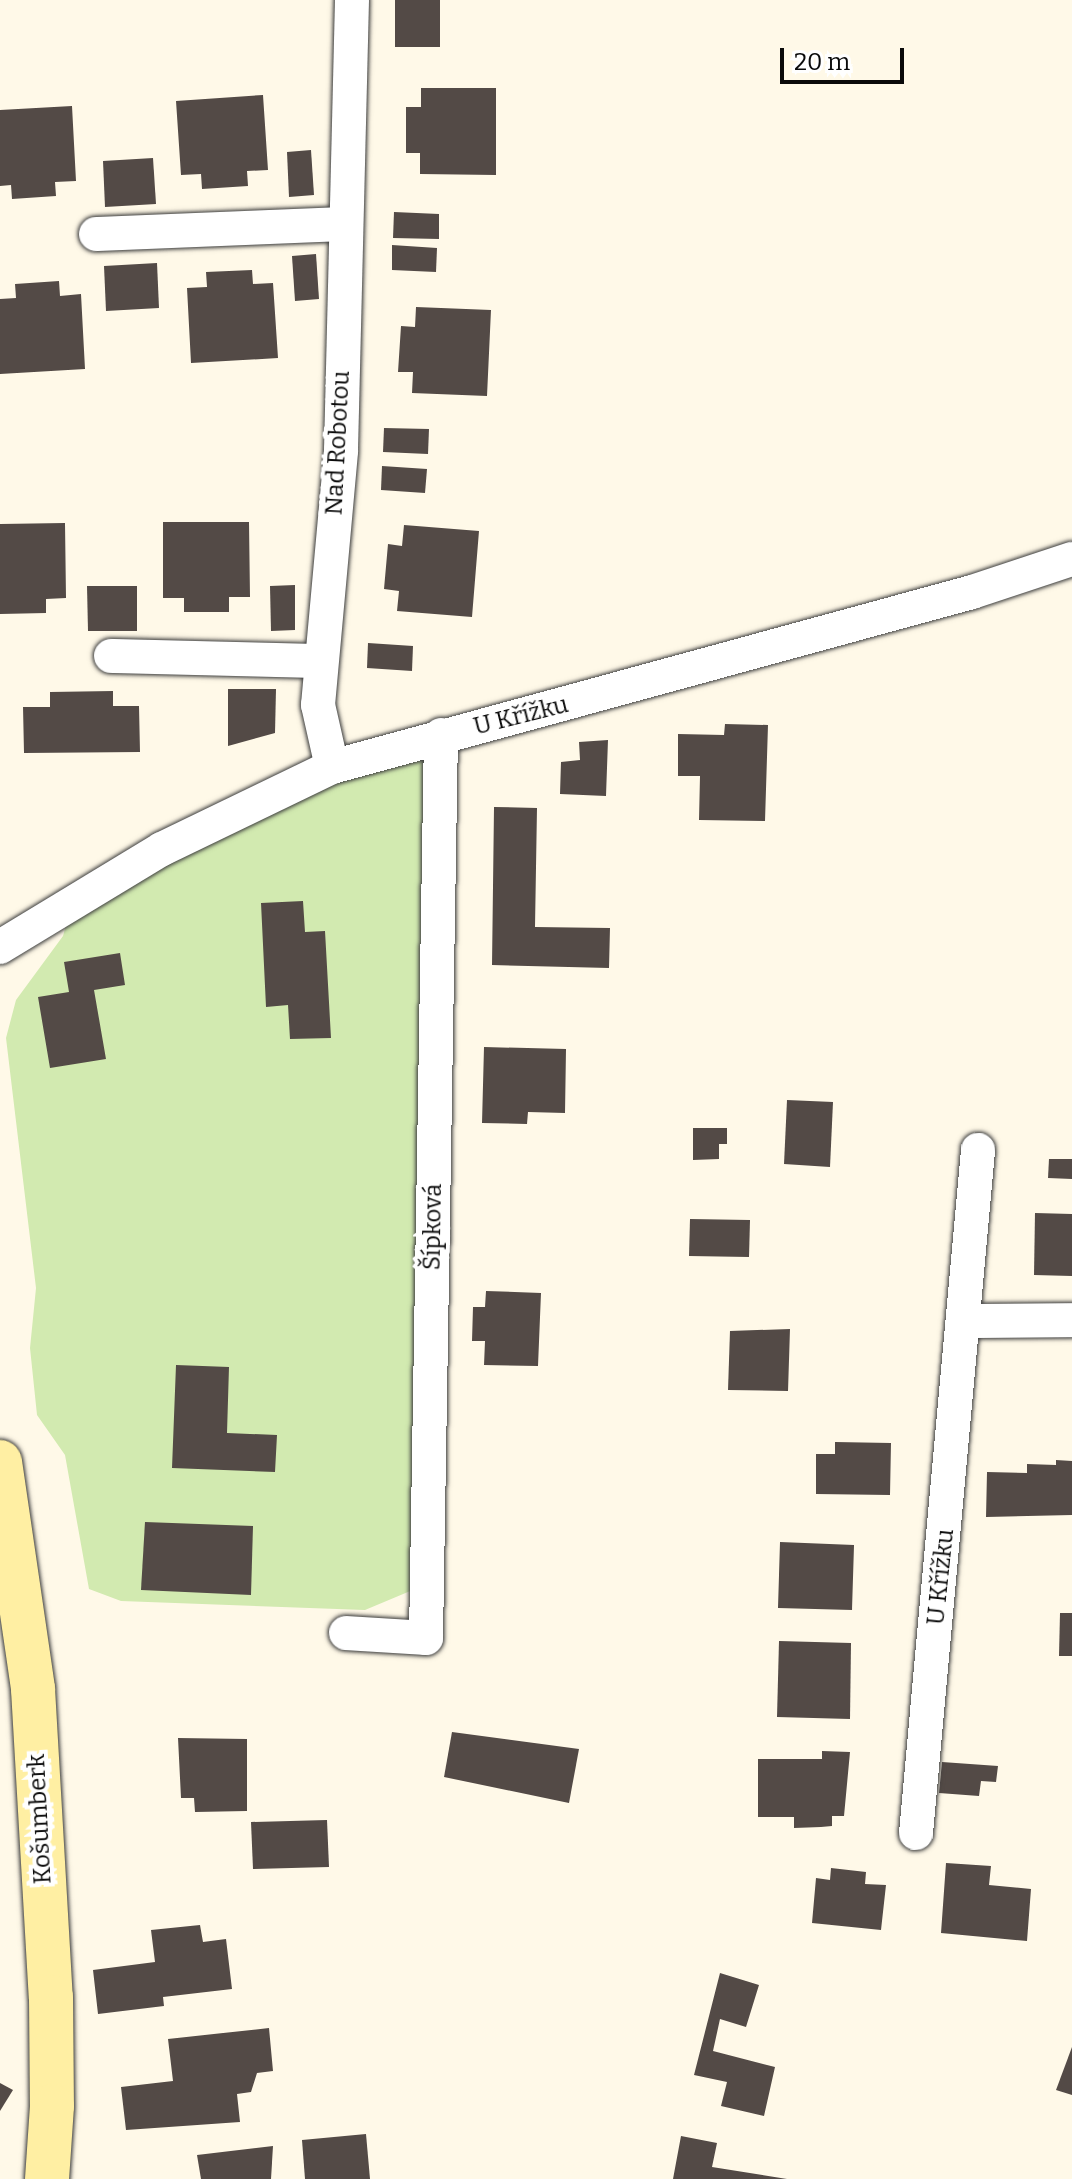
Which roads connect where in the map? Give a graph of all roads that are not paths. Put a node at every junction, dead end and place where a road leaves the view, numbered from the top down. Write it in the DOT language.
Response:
graph roads {
  1 [pos="352,0"];
  2 [pos="345,224"];
  3 [pos="96,234"];
  4 [pos="1072,559"];
  5 [pos="111,656"];
  6 [pos="320,661"];
  7 [pos="441,735"];
  8 [pos="332,767"];
  9 [pos="0,947"];
  10 [pos="978,1150"];
  11 [pos="1072,1320"];
  12 [pos="966,1321"];
  13 [pos="0,1462"];
  14 [pos="346,1633"];
  15 [pos="916,1833"];
  16 [pos="47,2179"];
  1 -- 2 [label="street, Nad Robotou"];
  2 -- 3 [label="street"];
  2 -- 6 [label="street, Nad Robotou"];
  4 -- 7 [label="street, U Křížku"];
  5 -- 6 [label="street"];
  6 -- 8 [label="street, Nad Robotou"];
  7 -- 8 [label="street, U Křížku"];
  7 -- 14 [label="street, Šípková"];
  8 -- 9 [label="street, U Křížku"];
  10 -- 12 [label="street, U Křížku"];
  11 -- 12 [label="street"];
  12 -- 15 [label="street, U Křížku"];
  13 -- 16 [label="street, Košumberk"];
}
